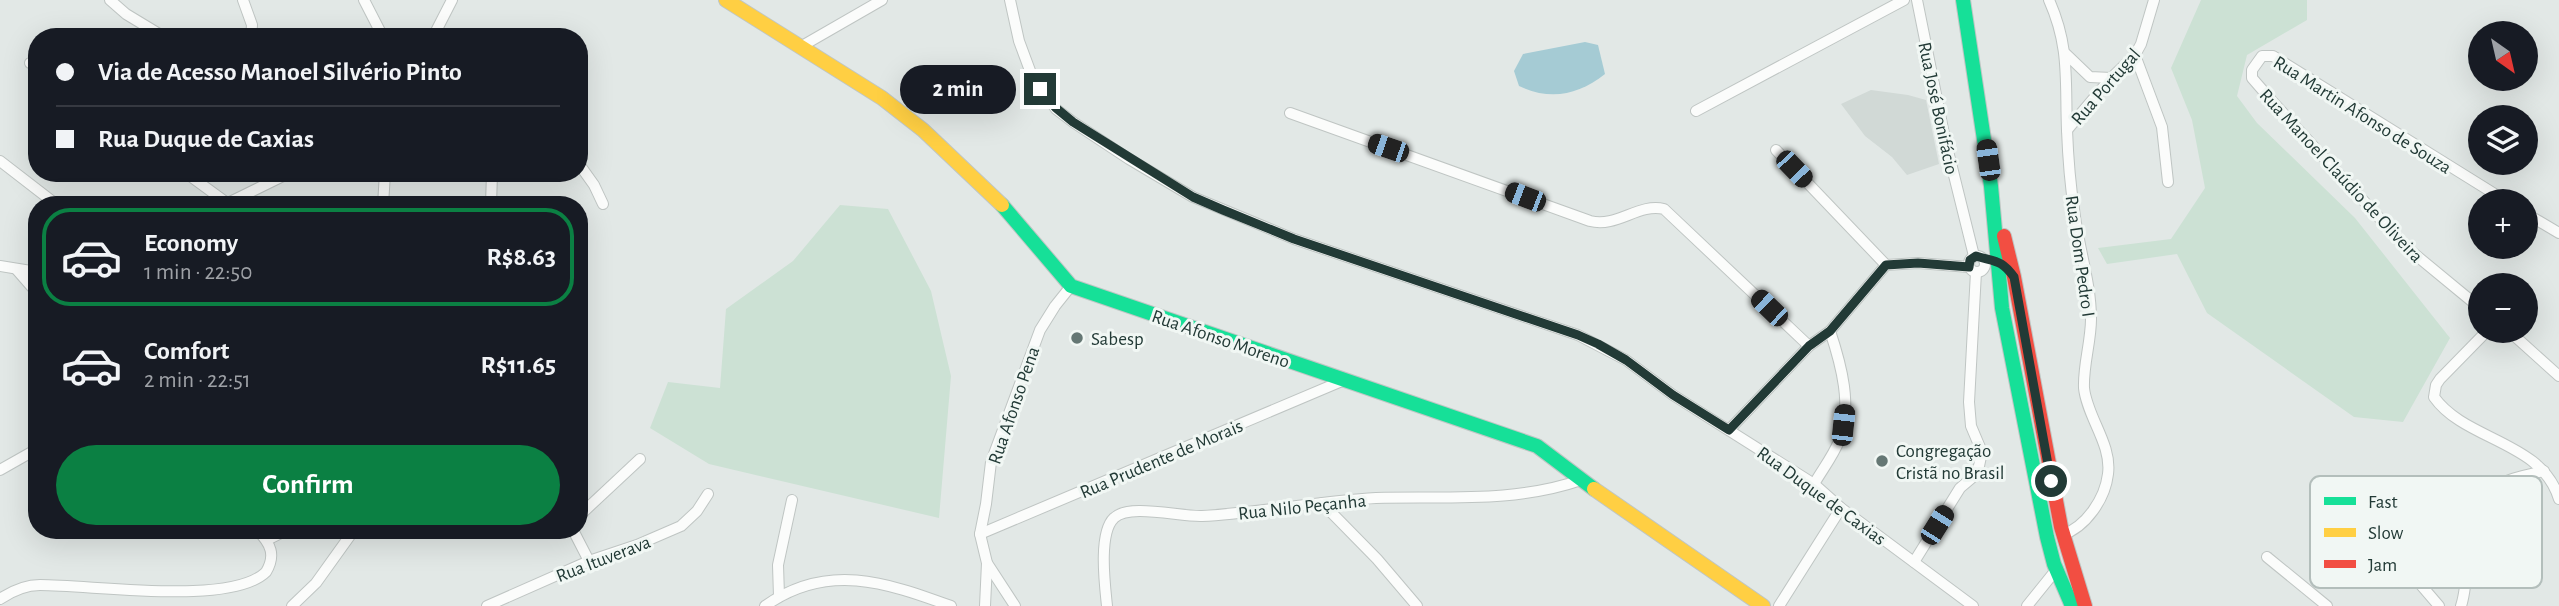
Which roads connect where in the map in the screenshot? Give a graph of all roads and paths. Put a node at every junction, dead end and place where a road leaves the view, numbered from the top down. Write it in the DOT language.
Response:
graph roads {
  1 [pos="110,0"];
  2 [pos="243,0"];
  3 [pos="364,0"];
  4 [pos="452,0"];
  5 [pos="726,0"];
  6 [pos="882,0"];
  7 [pos="1010,0"];
  8 [pos="1904,0"];
  9 [pos="1917,0"];
  10 [pos="1963,0"];
  11 [pos="2049,0"];
  12 [pos="2154,0"];
  13 [pos="150,28"];
  14 [pos="252,28"];
  15 [pos="378,28"];
  16 [pos="438,28"];
  17 [pos="802,46"];
  18 [pos="2066,54"];
  19 [pos="2136,55"];
  20 [pos="2257,61"];
  21 [pos="2111,78"];
  22 [pos="1696,111"];
  23 [pos="1290,113"];
  24 [pos="2067,130"];
  25 [pos="1776,150"];
  26 [pos="0,161"];
  27 [pos="588,177"];
  28 [pos="198,182"];
  29 [pos="271,182"];
  30 [pos="2168,182"];
  31 [pos="1992,186"];
  32 [pos="2486,189"];
  33 [pos="45,196"];
  34 [pos="216,196"];
  35 [pos="242,196"];
  36 [pos="603,204"];
  37 [pos="2538,221"];
  38 [pos="2559,233"];
  39 [pos="1980,264"];
  40 [pos="1886,265"];
  41 [pos="17,270"];
  42 [pos="1,271"];
  43 [pos="28,271"];
  44 [pos="2006,277"];
  45 [pos="28,283"];
  46 [pos="1071,286"];
  47 [pos="2468,298"];
  48 [pos="1830,331"];
  49 [pos="2475,343"];
  50 [pos="2522,343"];
  51 [pos="1809,346"];
  52 [pos="2559,376"];
  53 [pos="1342,381"];
  54 [pos="1729,430"];
  55 [pos="28,454"];
  56 [pos="640,458"];
  57 [pos="0,470"];
  58 [pos="2544,471"];
  59 [pos="2524,476"];
  60 [pos="1581,480"];
  61 [pos="2036,483"];
  62 [pos="1814,484"];
  63 [pos="708,494"];
  64 [pos="2559,499"];
  65 [pos="792,500"];
  66 [pos="1322,503"];
  67 [pos="588,507"];
  68 [pos="1841,508"];
  69 [pos="980,534"];
  70 [pos="2062,535"];
  71 [pos="348,539"];
  72 [pos="578,539"];
  73 [pos="267,540"];
  74 [pos="2267,557"];
  75 [pos="589,561"];
  76 [pos="1914,562"];
  77 [pos="987,563"];
  78 [pos="2056,570"];
  79 [pos="2422,588"];
  80 [pos="2466,588"];
  81 [pos="779,596"];
  82 [pos="0,599"];
  83 [pos="2436,605"];
  84 [pos="292,606"];
  85 [pos="487,606"];
  86 [pos="765,606"];
  87 [pos="951,606"];
  88 [pos="985,606"];
  89 [pos="1015,606"];
  90 [pos="1107,606"];
  91 [pos="1417,606"];
  92 [pos="1763,606"];
  93 [pos="1779,606"];
  94 [pos="1973,606"];
  95 [pos="2027,606"];
  96 [pos="2072,606"];
  97 [pos="2085,606"];
  98 [pos="2327,606"];
  99 [pos="2461,606"];
  1 -- 13 [label="street"];
  2 -- 14 [label="street"];
  3 -- 15 [label="street"];
  4 -- 16 [label="street"];
  5 -- 17 [label="main road"];
  6 -- 17 [label="street"];
  7 -- 54 [label="street, Rua Duque de Caxias"];
  8 -- 22 [label="street"];
  9 -- 39 [label="street, Rua José Bonifácio"];
  10 -- 31 [label="main road"];
  11 -- 18 [label="street, Rua Dom Pedro I"];
  12 -- 19 [label="street, Rua Portugal"];
  17 -- 46 [label="main road"];
  18 -- 21 [label="street"];
  18 -- 24 [label="street, Rua Dom Pedro I"];
  19 -- 21 [label="street, Rua Portugal"];
  19 -- 30 [label="street"];
  20 -- 32 [label="street, Rua Martin Afonso de Souza"];
  20 -- 47 [label="street, Rua Manoel Claúdio de Oliveira"];
  21 -- 24 [label="street, Rua Portugal"];
  23 -- 51 [label="street"];
  24 -- 70 [label="street, Rua Dom Pedro I"];
  25 -- 40 [label="street"];
  26 -- 33 [label="street"];
  27 -- 36 [label="street"];
  28 -- 34 [label="street"];
  29 -- 35 [label="street"];
  31 -- 39 [label="main road"];
  31 -- 44 [label="main road"];
  37 -- 38 [label="street"];
  39 -- 40 [label="street"];
  39 -- 44 [label="main road"];
  39 -- 76 [label="street, Rua José Bonifácio"];
  40 -- 48 [label="street"];
  41 -- 42 [label="street"];
  41 -- 43 [label="street"];
  41 -- 45 [label="street"];
  44 -- 61 [label="main road"];
  44 -- 70 [label="main road"];
  46 -- 53 [label="main road, Rua Afonso Moreno"];
  46 -- 69 [label="street, Rua Afonso Pena"];
  48 -- 51 [label="street"];
  48 -- 62 [label="street"];
  49 -- 58 [label="street"];
  50 -- 52 [label="street"];
  51 -- 54 [label="street"];
  53 -- 60 [label="main road, Rua Afonso Moreno"];
  53 -- 69 [label="street, Rua Prudente de Morais"];
  54 -- 62 [label="street, Rua Duque de Caxias"];
  55 -- 57 [label="street"];
  56 -- 67 [label="street"];
  58 -- 59 [label="street"];
  58 -- 64 [label="street"];
  60 -- 66 [label="street, Rua Nilo Peçanha"];
  60 -- 92 [label="main road, Rua Afonso Moreno"];
  61 -- 70 [label="main road"];
  61 -- 78 [label="main road"];
  62 -- 68 [label="street, Rua Duque de Caxias"];
  63 -- 75 [label="street, Rua Ituverava"];
  65 -- 81 [label="street"];
  66 -- 90 [label="street, Rua Nilo Peçanha"];
  66 -- 91 [label="street"];
  68 -- 76 [label="street, Rua Duque de Caxias"];
  68 -- 93 [label="street"];
  69 -- 77 [label="street"];
  70 -- 97 [label="main road"];
  71 -- 84 [label="street"];
  72 -- 75 [label="street"];
  73 -- 82 [label="street"];
  74 -- 98 [label="street"];
  75 -- 85 [label="street, Rua Ituverava"];
  76 -- 94 [label="street, Rua Duque de Caxias"];
  77 -- 88 [label="street"];
  77 -- 89 [label="street"];
  78 -- 95 [label="street"];
  78 -- 96 [label="main road"];
  79 -- 83 [label="street"];
  80 -- 99 [label="street"];
  81 -- 86 [label="street"];
  81 -- 87 [label="street"];
}
